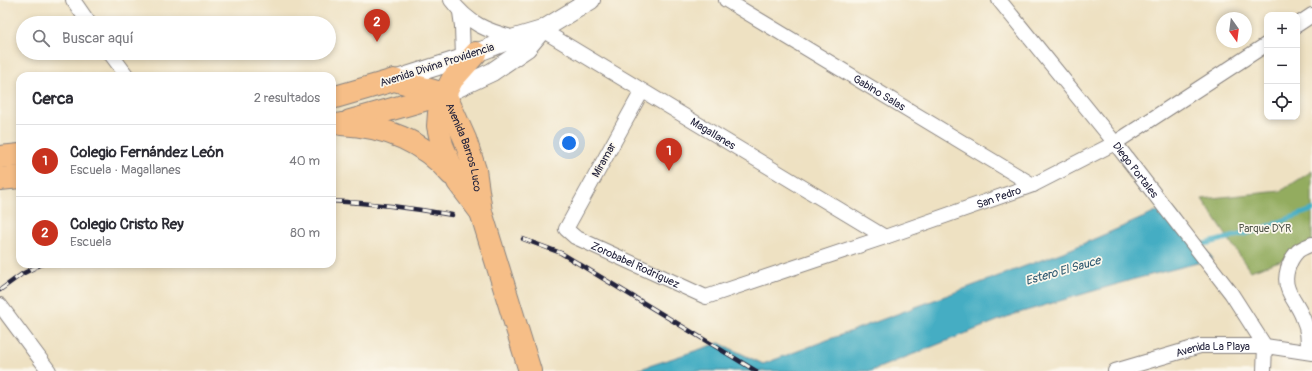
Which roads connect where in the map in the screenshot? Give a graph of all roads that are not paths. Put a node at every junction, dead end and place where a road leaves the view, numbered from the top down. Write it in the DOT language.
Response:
graph roads {
  1 [pos="72,0"];
  2 [pos="451,0"];
  3 [pos="591,0"];
  4 [pos="726,0"];
  5 [pos="999,0"];
  6 [pos="460,12"];
  7 [pos="1312,15"];
  8 [pos="84,16"];
  9 [pos="1300,23"];
  10 [pos="542,30"];
  11 [pos="514,38"];
  12 [pos="1264,46"];
  13 [pos="469,56"];
  14 [pos="115,60"];
  15 [pos="124,72"];
  16 [pos="394,80"];
  17 [pos="642,91"];
  18 [pos="445,94"];
  19 [pos="336,97"];
  20 [pos="337,125"];
  21 [pos="1115,143"];
  22 [pos="16,155"];
  23 [pos="0,157"];
  24 [pos="16,177"];
  25 [pos="0,179"];
  26 [pos="458,182"];
  27 [pos="1033,185"];
  28 [pos="481,212"];
  29 [pos="566,229"];
  30 [pos="885,238"];
  31 [pos="1312,244"];
  32 [pos="706,297"];
  33 [pos="0,305"];
  34 [pos="1264,346"];
  35 [pos="1310,353"];
  36 [pos="528,363"];
  37 [pos="49,371"];
  38 [pos="1115,371"];
  39 [pos="1264,371"];
  1 -- 8 [label="street"];
  2 -- 6 [label="street"];
  3 -- 10 [label="street, Avenida Divina Providencia"];
  4 -- 27 [label="street, Gabino Salas"];
  5 -- 21 [label="street, Diego Portales"];
  6 -- 11 [label="street"];
  6 -- 13 [label="street"];
  7 -- 9 [label="street"];
  10 -- 11 [label="street, Avenida Divina Providencia"];
  10 -- 17 [label="street, Magallanes"];
  10 -- 18 [label="street, Avenida Divina Providencia"];
  11 -- 13 [label="street, Avenida Divina Providencia"];
  12 -- 21 [label="street, San Pedro"];
  13 -- 16 [label="street, Avenida Divina Providencia"];
  13 -- 18 [label="main road"];
  14 -- 15 [label="street"];
  16 -- 18 [label="main road"];
  16 -- 19 [label="main road, Avenida Divina Providencia"];
  17 -- 29 [label="street, Miramar"];
  17 -- 30 [label="street, Magallanes"];
  18 -- 20 [label="main road, Avenida Divina Providencia"];
  18 -- 26 [label="main road, Avenida Barros Luco"];
  18 -- 28 [label="main road, Avenida Barros Luco"];
  20 -- 26 [label="main road"];
  21 -- 27 [label="street, San Pedro"];
  21 -- 34 [label="street, Diego Portales"];
  22 -- 23 [label="main road"];
  24 -- 25 [label="main road"];
  26 -- 28 [label="main road, Avenida Barros Luco"];
  27 -- 30 [label="street, San Pedro"];
  28 -- 36 [label="main road, Avenida Barros Luco"];
  29 -- 32 [label="street, Zorobabel Rodríguez"];
  30 -- 32 [label="street, San Pedro"];
  31 -- 35 [label="street"];
  33 -- 37 [label="street"];
  34 -- 35 [label="street, Avenida La Playa"];
  34 -- 38 [label="street, Avenida La Playa"];
  34 -- 39 [label="street"];
}
